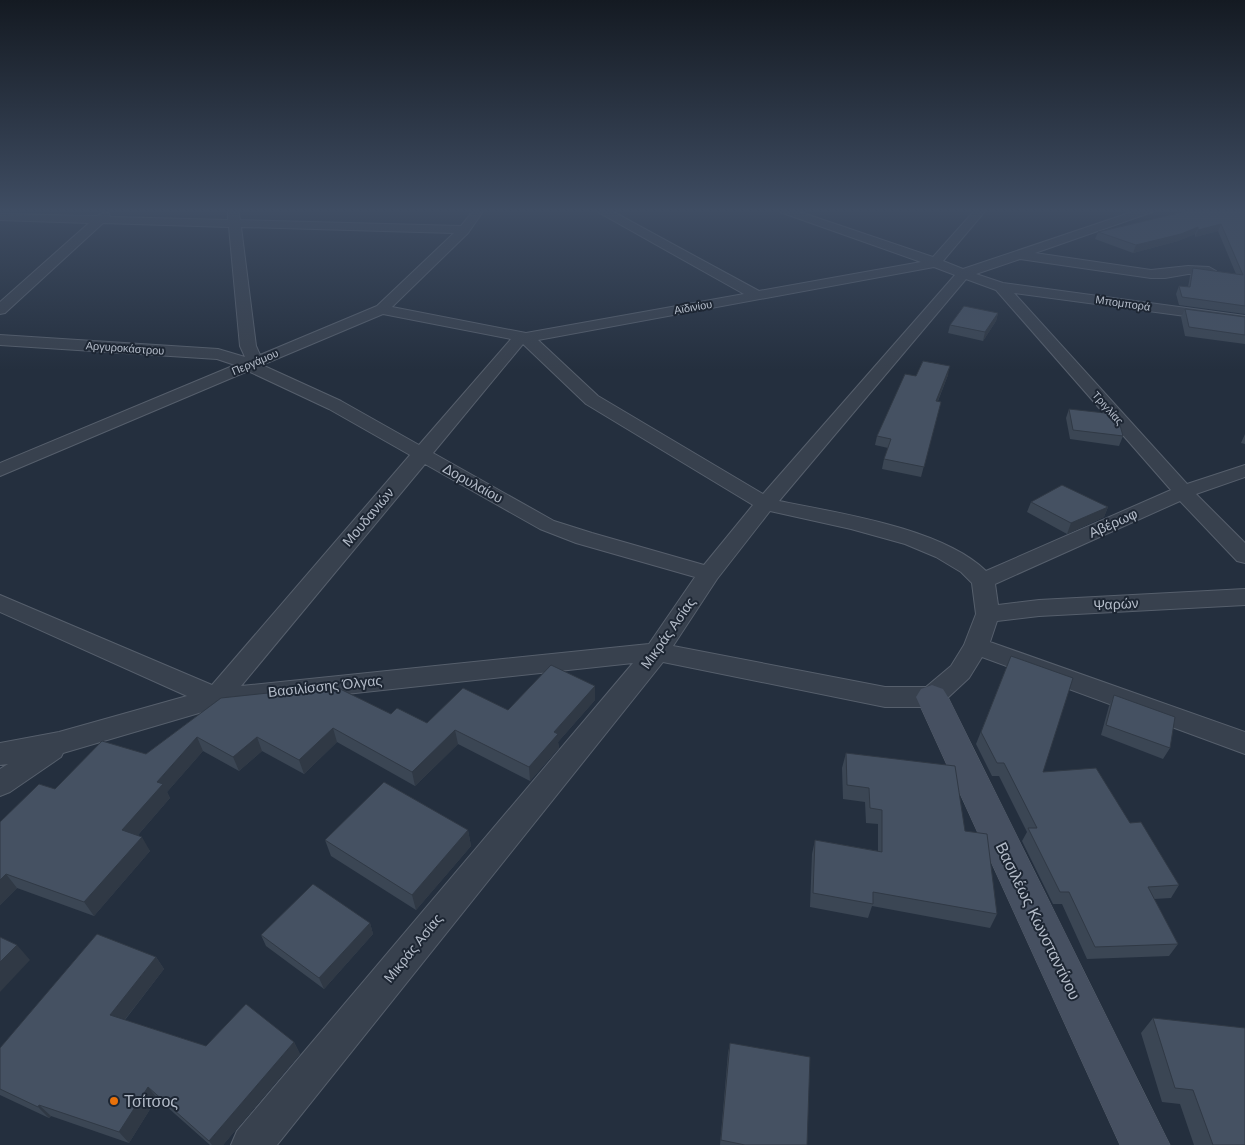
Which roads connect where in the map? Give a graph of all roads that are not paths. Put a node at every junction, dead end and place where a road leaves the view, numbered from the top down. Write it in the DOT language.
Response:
graph roads {
  1 [pos="51,263"];
  2 [pos="239,263"];
  3 [pos="430,263"];
  4 [pos="699,263"];
  5 [pos="934,263"];
  6 [pos="937,263"];
  7 [pos="993,263"];
  8 [pos="1076,263"];
  9 [pos="1209,272"];
  10 [pos="963,274"];
  11 [pos="1001,287"];
  12 [pos="756,295"];
  13 [pos="0,310"];
  14 [pos="382,310"];
  15 [pos="1245,320"];
  16 [pos="524,337"];
  17 [pos="0,340"];
  18 [pos="251,364"];
  19 [pos="421,454"];
  20 [pos="0,470"];
  21 [pos="1245,471"];
  22 [pos="1183,492"];
  23 [pos="765,504"];
  24 [pos="1245,556"];
  25 [pos="709,574"];
  26 [pos="983,581"];
  27 [pos="1245,597"];
  28 [pos="0,603"];
  29 [pos="988,614"];
  30 [pos="976,646"];
  31 [pos="656,652"];
  32 [pos="932,697"];
  33 [pos="216,698"];
  34 [pos="59,743"];
  35 [pos="1245,743"];
  36 [pos="0,754"];
  37 [pos="0,784"];
  38 [pos="251,1145"];
  39 [pos="1145,1145"];
  1 -- 13 [label="street"];
  2 -- 18 [label="street"];
  3 -- 14 [label="street, Περγάμου"];
  4 -- 12 [label="street"];
  5 -- 12 [label="street, Αϊδινίου"];
  6 -- 10 [label="street, Τριγλίας"];
  7 -- 10 [label="street, Μικράς Ασίας"];
  8 -- 9 [label="street"];
  10 -- 11 [label="street, Τριγλίας"];
  10 -- 23 [label="street, Μικράς Ασίας"];
  11 -- 15 [label="street, Μπομπορά"];
  11 -- 22 [label="street, Τριγλίας"];
  12 -- 16 [label="street, Αϊδινίου"];
  14 -- 16 [label="street, Αϊδινίου"];
  14 -- 18 [label="street, Περγάμου"];
  16 -- 19 [label="street, Μουδανιών"];
  16 -- 23 [label="street"];
  17 -- 18 [label="street, Αργυροκάστρου"];
  18 -- 19 [label="street, Δορυλαίου"];
  18 -- 20 [label="street, Περγάμου"];
  19 -- 25 [label="street, Δορυλαίου"];
  19 -- 33 [label="street, Μουδανιών"];
  21 -- 22 [label="street, Αβέρωφ"];
  22 -- 24 [label="street, Τριγλίας"];
  22 -- 26 [label="street, Αβέρωφ"];
  23 -- 25 [label="street, Μικράς Ασίας"];
  23 -- 26 [label="street"];
  25 -- 31 [label="street, Μικράς Ασίας"];
  26 -- 29 [label="street"];
  27 -- 29 [label="street, Ψαρών"];
  28 -- 33 [label="street"];
  29 -- 30 [label="street"];
  30 -- 32 [label="street"];
  30 -- 35 [label="street"];
  31 -- 32 [label="street, Βασιλίσσης Όλγας"];
  31 -- 33 [label="street, Βασιλίσσης Όλγας"];
  31 -- 38 [label="street, Μικράς Ασίας"];
  32 -- 39 [label="street, Βασιλέως Κωνσταντίνου"];
  33 -- 34 [label="street, Βασιλίσσης Όλγας"];
  34 -- 36 [label="street, Βασιλίσσης Όλγας"];
  34 -- 37 [label="street"];
}
